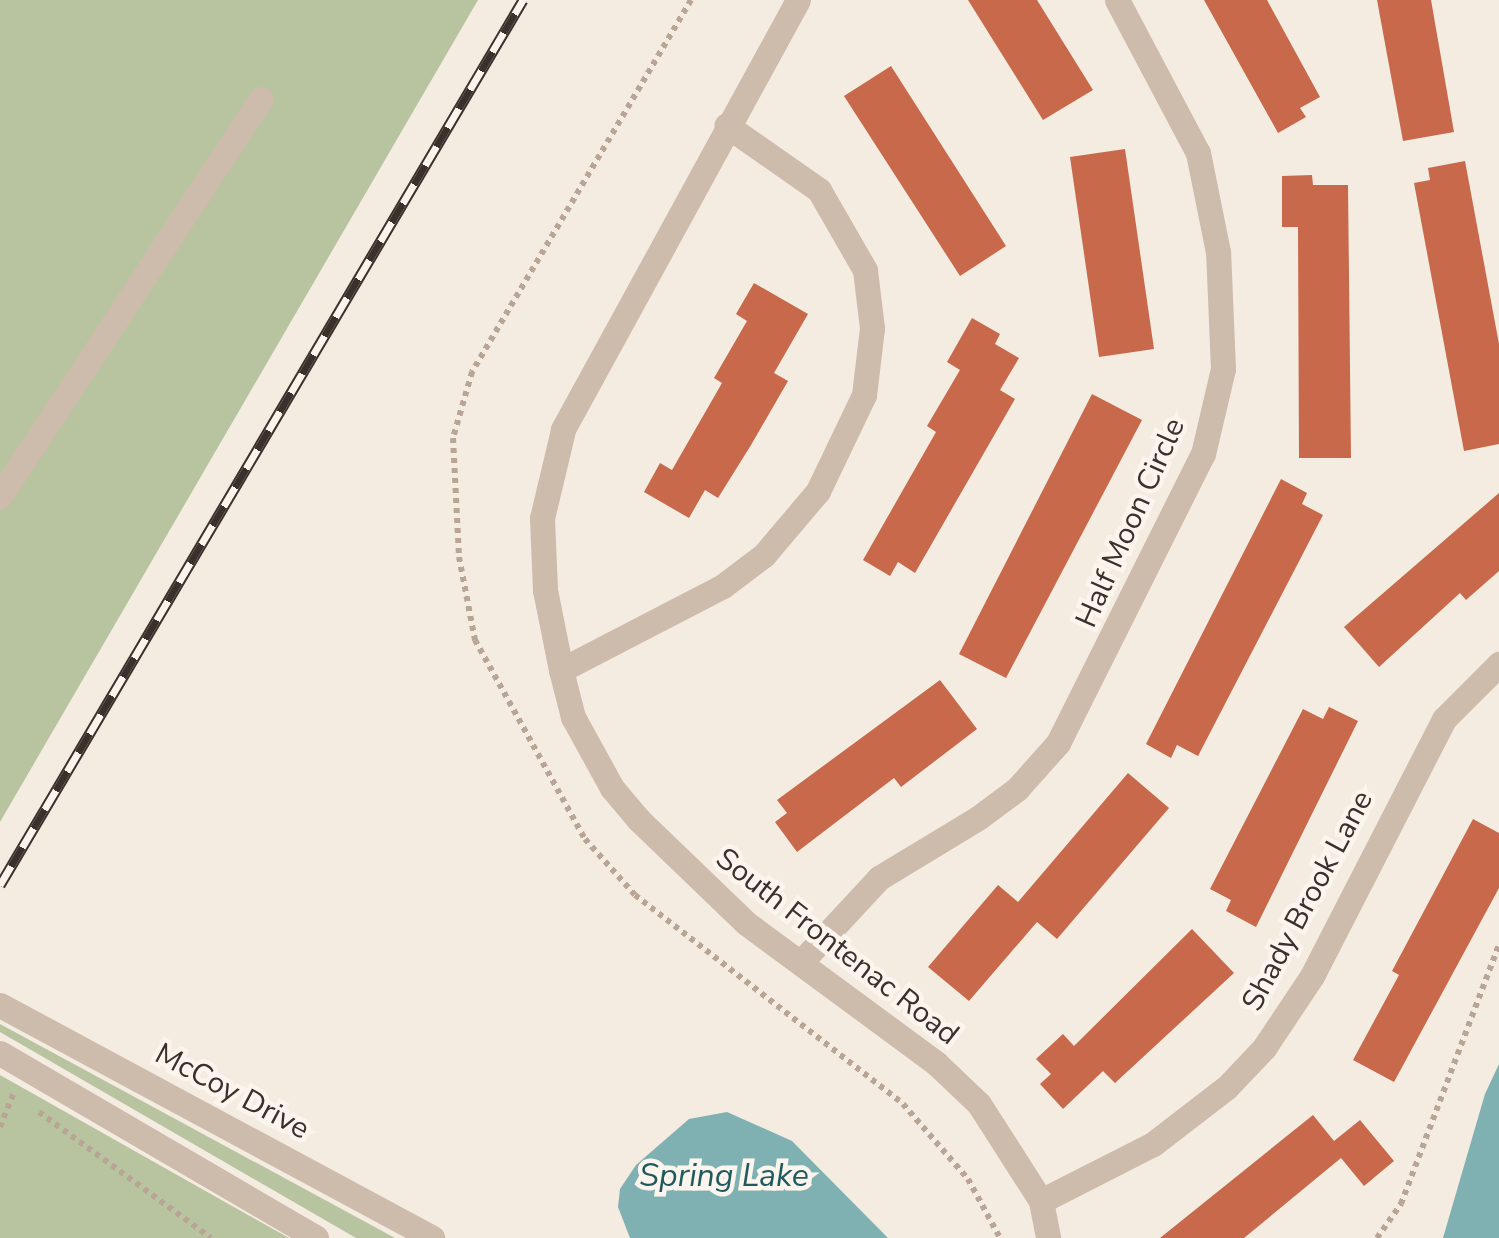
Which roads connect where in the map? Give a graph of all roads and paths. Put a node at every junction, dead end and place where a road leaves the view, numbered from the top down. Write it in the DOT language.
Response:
graph roads {
  1 [pos="798,0"];
  2 [pos="1117,0"];
  3 [pos="261,99"];
  4 [pos="726,124"];
  5 [pos="0,496"];
  6 [pos="1499,664"];
  7 [pos="561,670"];
  8 [pos="1499,945"];
  9 [pos="801,962"];
  10 [pos="0,1004"];
  11 [pos="0,1053"];
  12 [pos="0,1086"];
  13 [pos="14,1093"];
  14 [pos="0,1128"];
  15 [pos="1042,1201"];
  16 [pos="211,1238"];
  17 [pos="316,1238"];
  18 [pos="432,1238"];
  19 [pos="1048,1238"];
  20 [pos="1378,1238"];
  1 -- 4 [label="street, South Frontenac Road"];
  2 -- 9 [label="street, Half Moon Circle"];
  3 -- 5 [label="street"];
  4 -- 7 [label="street, South Frontenac Road"];
  4 -- 7 [label="street"];
  6 -- 15 [label="street, Shady Brook Lane"];
  7 -- 9 [label="street, South Frontenac Road"];
  8 -- 20 [label="path"];
  9 -- 15 [label="street, South Frontenac Road"];
  10 -- 18 [label="street, McCoy Drive"];
  11 -- 17 [label="street"];
  12 -- 13 [label="path"];
  13 -- 14 [label="path"];
  13 -- 16 [label="path"];
  15 -- 19 [label="street, South Frontenac Road"];
}
